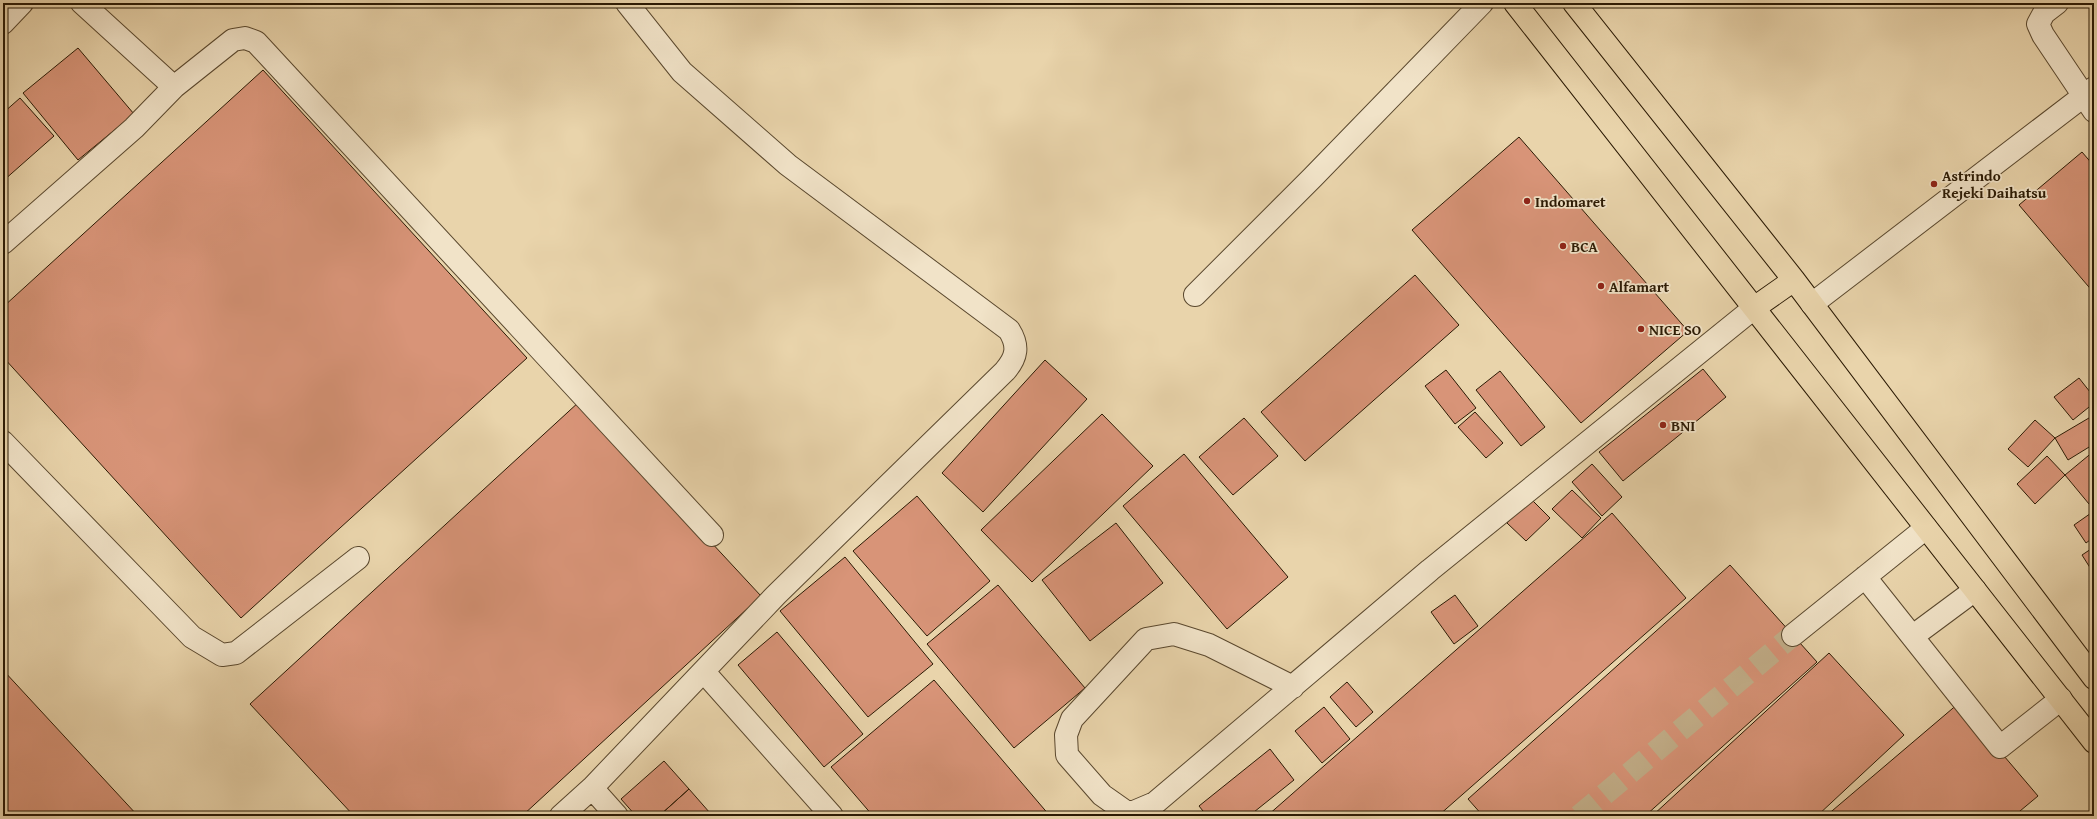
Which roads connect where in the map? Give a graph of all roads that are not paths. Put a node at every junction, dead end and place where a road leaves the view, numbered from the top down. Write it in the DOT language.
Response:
graph roads {
  1 [pos="22,3"];
  2 [pos="82,3"];
  3 [pos="627,3"];
  4 [pos="1482,3"];
  5 [pos="1515,3"];
  6 [pos="1574,3"];
  7 [pos="2056,3"];
  8 [pos="3,23"];
  9 [pos="174,87"];
  10 [pos="2090,99"];
  11 [pos="3,243"];
  12 [pos="1794,280"];
  13 [pos="1195,295"];
  14 [pos="1812,304"];
  15 [pos="1754,308"];
  16 [pos="3,442"];
  17 [pos="1926,528"];
  18 [pos="712,535"];
  19 [pos="358,558"];
  20 [pos="1864,577"];
  21 [pos="1976,590"];
  22 [pos="1793,635"];
  23 [pos="1913,636"];
  24 [pos="704,672"];
  25 [pos="2094,678"];
  26 [pos="1293,687"];
  27 [pos="2061,699"];
  28 [pos="2094,742"];
  29 [pos="592,788"];
  30 [pos="561,816"];
  31 [pos="617,816"];
  32 [pos="832,816"];
  1 -- 8 [label="street"];
  2 -- 9 [label="street"];
  3 -- 24 [label="street"];
  4 -- 13 [label="street"];
  5 -- 15 [label="highway"];
  6 -- 12 [label="highway"];
  7 -- 10 [label="street"];
  9 -- 11 [label="street"];
  9 -- 18 [label="street"];
  10 -- 14 [label="street"];
  12 -- 14 [label="highway"];
  12 -- 15 [label="highway"];
  14 -- 25 [label="highway"];
  15 -- 17 [label="highway"];
  15 -- 26 [label="street"];
  16 -- 19 [label="street"];
  17 -- 20 [label="street"];
  17 -- 21 [label="highway"];
  20 -- 22 [label="street"];
  20 -- 23 [label="street"];
  21 -- 23 [label="street"];
  21 -- 27 [label="highway"];
  23 -- 27 [label="street"];
  24 -- 29 [label="street"];
  24 -- 32 [label="street"];
  26 -- 26 [label="street"];
  27 -- 28 [label="highway"];
  29 -- 30 [label="street"];
  29 -- 31 [label="street"];
}
